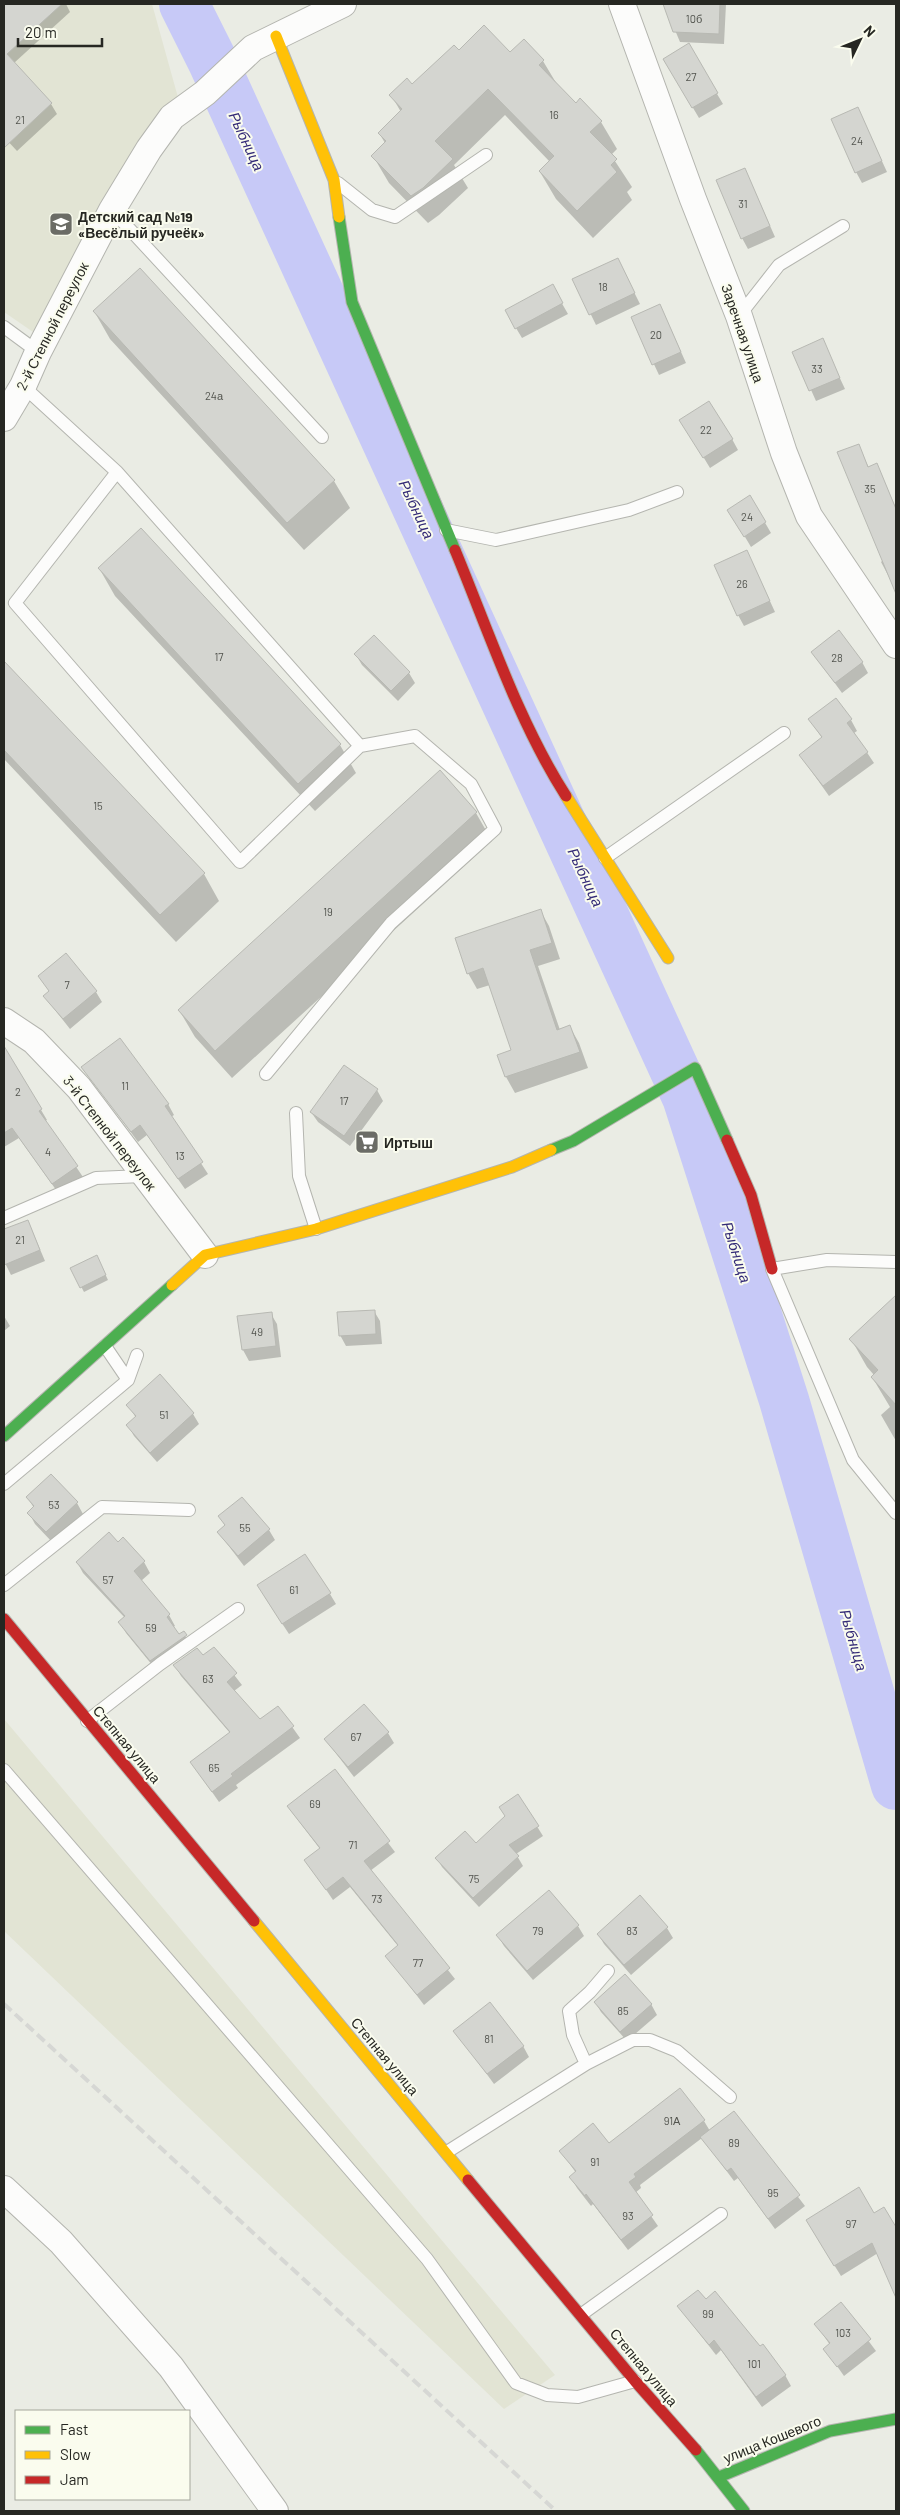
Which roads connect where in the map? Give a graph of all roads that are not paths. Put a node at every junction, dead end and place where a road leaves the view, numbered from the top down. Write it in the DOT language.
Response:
graph roads {
  1 [pos="622,4"];
  2 [pos="331,6"];
  3 [pos="264,42"];
  4 [pos="486,155"];
  5 [pos="334,180"];
  6 [pos="112,210"];
  7 [pos="843,226"];
  8 [pos="739,316"];
  9 [pos="4,327"];
  10 [pos="38,352"];
  11 [pos="23,386"];
  12 [pos="4,418"];
  13 [pos="322,437"];
  14 [pos="116,472"];
  15 [pos="677,492"];
  16 [pos="446,530"];
  17 [pos="896,645"];
  18 [pos="784,733"];
  19 [pos="360,746"];
  20 [pos="605,858"];
  21 [pos="668,958"];
  22 [pos="4,1021"];
  23 [pos="266,1074"];
  24 [pos="296,1113"];
  25 [pos="143,1176"];
  26 [pos="4,1218"];
  27 [pos="316,1228"];
  28 [pos="205,1256"];
  29 [pos="896,1262"];
  30 [pos="772,1270"];
  31 [pos="105,1346"];
  32 [pos="137,1355"];
  33 [pos="128,1380"];
  34 [pos="4,1436"];
  35 [pos="4,1484"];
  36 [pos="189,1510"];
  37 [pos="896,1513"];
  38 [pos="4,1585"];
  39 [pos="238,1609"];
  40 [pos="4,1619"];
  41 [pos="88,1721"];
  42 [pos="4,1770"];
  43 [pos="608,1971"];
  44 [pos="586,2064"];
  45 [pos="730,2097"];
  46 [pos="447,2152"];
  47 [pos="4,2189"];
  48 [pos="722,2214"];
  49 [pos="582,2314"];
  50 [pos="635,2380"];
  51 [pos="896,2419"];
  52 [pos="719,2477"];
  53 [pos="275,2511"];
  54 [pos="744,2511"];
  1 -- 8 [label="street, Заречная улица"];
  2 -- 3 [label="street, 2-й Степной переулок"];
  3 -- 5 [label="street"];
  3 -- 6 [label="street, 2-й Степной переулок"];
  4 -- 5 [label="lane"];
  5 -- 16 [label="street"];
  6 -- 10 [label="street, 2-й Степной переулок"];
  6 -- 13 [label="lane"];
  7 -- 8 [label="lane"];
  8 -- 17 [label="street, Заречная улица"];
  9 -- 10 [label="lane"];
  10 -- 11 [label="street, 2-й Степной переулок"];
  11 -- 12 [label="street, 2-й Степной переулок"];
  11 -- 14 [label="lane"];
  14 -- 19 [label="lane"];
  14 -- 19 [label="lane"];
  15 -- 16 [label="lane"];
  16 -- 20 [label="street"];
  18 -- 20 [label="lane"];
  19 -- 23 [label="lane"];
  20 -- 21 [label="street"];
  22 -- 25 [label="street, 3-й Степной переулок"];
  24 -- 27 [label="lane"];
  25 -- 26 [label="lane"];
  25 -- 28 [label="street, 3-й Степной переулок"];
  27 -- 28 [label="street"];
  27 -- 30 [label="street"];
  28 -- 31 [label="street"];
  29 -- 30 [label="lane"];
  30 -- 37 [label="lane"];
  31 -- 33 [label="lane"];
  31 -- 34 [label="street"];
  32 -- 33 [label="lane"];
  33 -- 35 [label="lane"];
  36 -- 38 [label="lane"];
  39 -- 41 [label="lane"];
  40 -- 41 [label="street, Степная улица"];
  41 -- 46 [label="street, Степная улица"];
  42 -- 50 [label="lane"];
  43 -- 44 [label="lane"];
  44 -- 45 [label="lane"];
  44 -- 46 [label="lane"];
  46 -- 49 [label="street, Степная улица"];
  47 -- 53 [label="street"];
  48 -- 49 [label="lane"];
  49 -- 50 [label="street, Степная улица"];
  50 -- 52 [label="street, Степная улица"];
  51 -- 52 [label="street, улица Кошевого"];
  52 -- 54 [label="street, Степная улица"];
}
